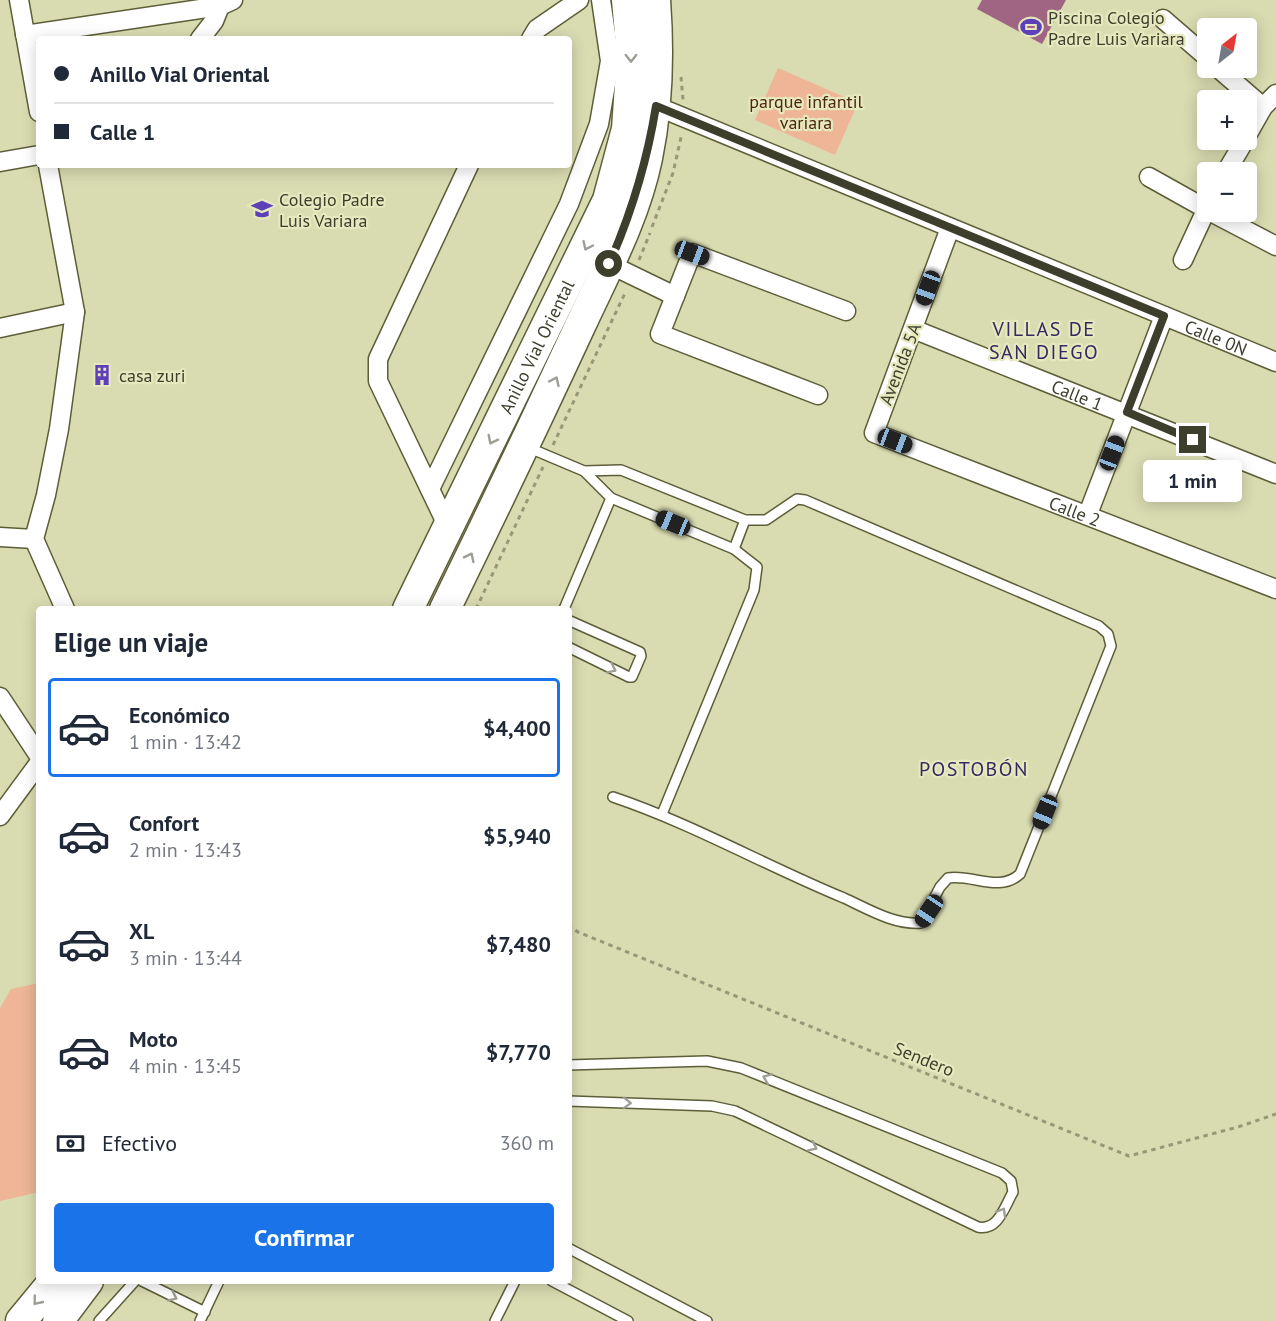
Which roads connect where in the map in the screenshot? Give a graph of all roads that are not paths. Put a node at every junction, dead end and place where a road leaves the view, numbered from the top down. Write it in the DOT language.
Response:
graph roads {
  1 [pos="19,0"];
  2 [pos="579,0"];
  3 [pos="601,0"];
  4 [pos="627,0"];
  5 [pos="655,0"];
  6 [pos="227,3"];
  7 [pos="1163,19"];
  8 [pos="26,35"];
  9 [pos="202,36"];
  10 [pos="533,36"];
  11 [pos="1197,48"];
  12 [pos="1230,78"];
  13 [pos="36,94"];
  14 [pos="1276,94"];
  15 [pos="656,106"];
  16 [pos="1263,107"];
  17 [pos="1257,118"];
  18 [pos="36,156"];
  19 [pos="0,162"];
  20 [pos="49,168"];
  21 [pos="468,168"];
  22 [pos="1149,177"];
  23 [pos="1197,203"];
  24 [pos="1202,222"];
  25 [pos="1232,222"];
  26 [pos="950,228"];
  27 [pos="1276,246"];
  28 [pos="1183,260"];
  29 [pos="621,270"];
  30 [pos="675,296"];
  31 [pos="846,311"];
  32 [pos="75,312"];
  33 [pos="1164,316"];
  34 [pos="0,328"];
  35 [pos="913,329"];
  36 [pos="1276,362"];
  37 [pos="818,394"];
  38 [pos="1127,412"];
  39 [pos="874,433"];
  40 [pos="537,451"];
  41 [pos="584,471"];
  42 [pos="1276,474"];
  43 [pos="430,489"];
  44 [pos="611,498"];
  45 [pos="1088,514"];
  46 [pos="746,520"];
  47 [pos="448,527"];
  48 [pos="0,537"];
  49 [pos="34,539"];
  50 [pos="734,549"];
  51 [pos="1276,589"];
  52 [pos="64,606"];
  53 [pos="409,606"];
  54 [pos="447,606"];
  55 [pos="565,606"];
  56 [pos="572,622"];
  57 [pos="572,650"];
  58 [pos="0,697"];
  59 [pos="36,751"];
  60 [pos="36,767"];
  61 [pos="612,797"];
  62 [pos="663,814"];
  63 [pos="0,816"];
  64 [pos="572,1065"];
  65 [pos="572,1101"];
  66 [pos="572,1250"];
  67 [pos="52,1284"];
  68 [pos="86,1284"];
  69 [pos="132,1284"];
  70 [pos="147,1284"];
  71 [pos="218,1284"];
  72 [pos="514,1284"];
  73 [pos="558,1284"];
  74 [pos="202,1316"];
  75 [pos="21,1321"];
  76 [pos="58,1321"];
  77 [pos="99,1321"];
  78 [pos="495,1321"];
  79 [pos="628,1321"];
  80 [pos="707,1321"];
  1 -- 8 [label="street"];
  2 -- 10 [label="street"];
  3 -- 43 [label="street"];
  4 -- 47 [label="highway, Anillo Vial Oriental, one-way"];
  5 -- 15 [label="highway, Anillo Vial Oriental"];
  6 -- 8 [label="street"];
  6 -- 9 [label="street"];
  7 -- 11 [label="street"];
  8 -- 13 [label="street"];
  12 -- 16 [label="street"];
  14 -- 16 [label="street"];
  15 -- 26 [label="street, Calle 0N"];
  15 -- 29 [label="highway, Anillo Vial Oriental"];
  16 -- 17 [label="street"];
  18 -- 19 [label="street"];
  20 -- 32 [label="street"];
  21 -- 43 [label="street"];
  22 -- 23 [label="street"];
  24 -- 28 [label="street"];
  25 -- 27 [label="street"];
  26 -- 33 [label="street, Calle 0N"];
  26 -- 35 [label="street, Avenida 5A"];
  29 -- 30 [label="street"];
  40 -- 29 [label="highway, Anillo Vial Oriental, one-way"];
  30 -- 31 [label="street"];
  30 -- 37 [label="street"];
  32 -- 34 [label="street"];
  32 -- 49 [label="street"];
  33 -- 36 [label="street, Calle 0N"];
  33 -- 38 [label="street"];
  35 -- 38 [label="street, Calle 1"];
  35 -- 39 [label="street, Avenida 5A"];
  38 -- 42 [label="street, Calle 1"];
  38 -- 45 [label="street"];
  39 -- 45 [label="street, Calle 2"];
  40 -- 41 [label="lane"];
  54 -- 40 [label="highway, Anillo Vial Oriental, one-way"];
  41 -- 44 [label="lane"];
  41 -- 46 [label="lane"];
  43 -- 47 [label="street"];
  44 -- 50 [label="lane"];
  44 -- 55 [label="lane"];
  45 -- 51 [label="street, Calle 2"];
  46 -- 50 [label="lane"];
  46 -- 62 [label="lane"];
  47 -- 53 [label="highway, Anillo Vial Oriental"];
  48 -- 49 [label="street"];
  49 -- 52 [label="street"];
  50 -- 62 [label="lane"];
  57 -- 56 [label="lane, one-way"];
  58 -- 59 [label="street"];
  60 -- 63 [label="street"];
  61 -- 62 [label="lane"];
  65 -- 64 [label="lane, one-way"];
  66 -- 80 [label="lane"];
  67 -- 75 [label="highway, one-way"];
  68 -- 76 [label="highway"];
  69 -- 77 [label="lane"];
  70 -- 74 [label="lane, one-way"];
  71 -- 74 [label="lane"];
  72 -- 78 [label="lane"];
  73 -- 79 [label="lane"];
}
